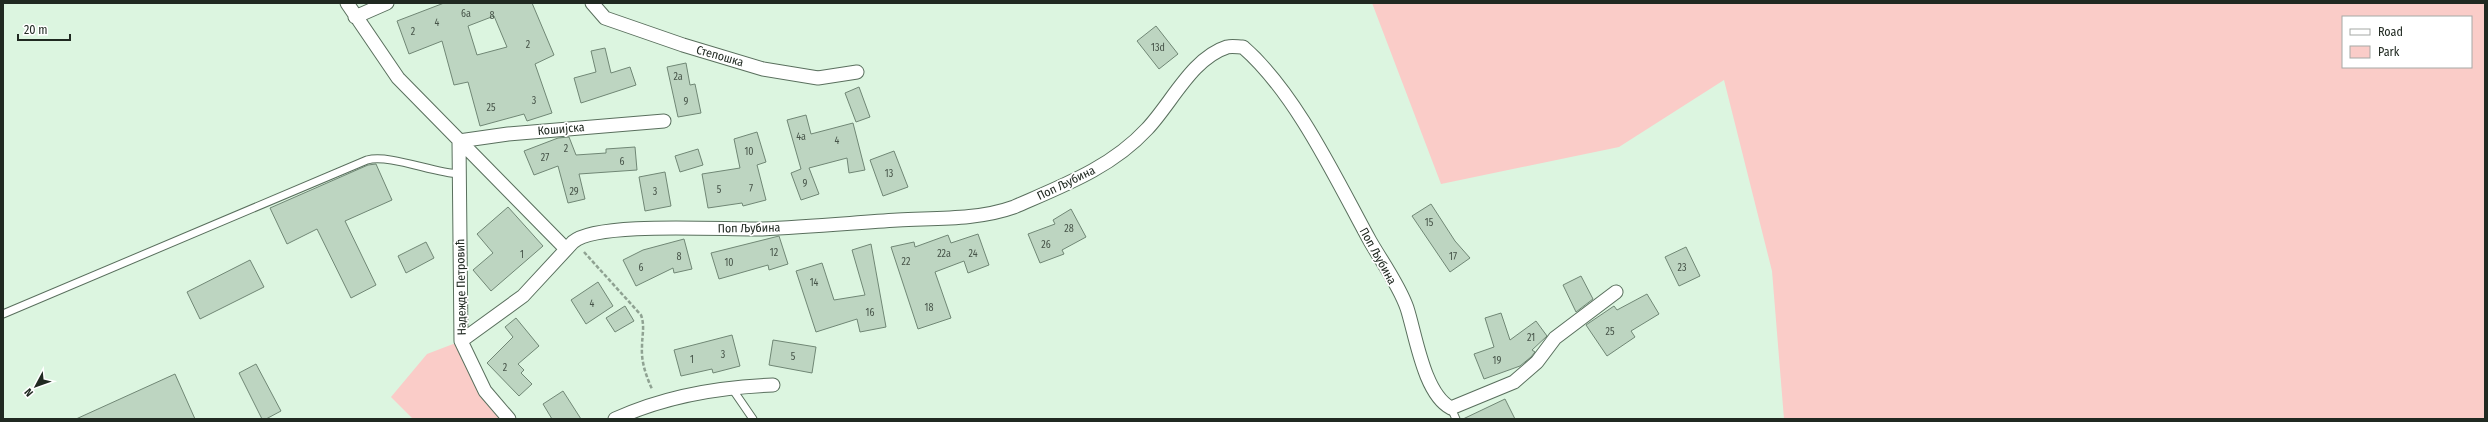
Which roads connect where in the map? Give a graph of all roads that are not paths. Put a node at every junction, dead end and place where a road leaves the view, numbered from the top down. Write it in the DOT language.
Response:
graph roads {
  1 [pos="347,3"];
  2 [pos="387,3"];
  3 [pos="592,3"];
  4 [pos="355,17"];
  5 [pos="857,72"];
  6 [pos="664,121"];
  7 [pos="459,141"];
  8 [pos="459,174"];
  9 [pos="570,246"];
  10 [pos="1616,292"];
  11 [pos="3,314"];
  12 [pos="461,341"];
  13 [pos="773,385"];
  14 [pos="731,387"];
  15 [pos="1454,413"];
  16 [pos="509,419"];
  17 [pos="615,419"];
  18 [pos="753,419"];
  1 -- 4 [label="street"];
  2 -- 4 [label="street"];
  3 -- 5 [label="street, Степошка"];
  4 -- 7 [label="street"];
  6 -- 7 [label="street, Кошијска"];
  7 -- 8 [label="street, Надежде Петровић"];
  7 -- 9 [label="street"];
  8 -- 11 [label="lane"];
  8 -- 12 [label="street, Надежде Петровић"];
  9 -- 12 [label="street, Поп Љубина"];
  9 -- 15 [label="street, Поп Љубина"];
  10 -- 15 [label="street, Поп Љубина"];
  12 -- 16 [label="street, Надежде Петровић"];
  13 -- 14 [label="street"];
  14 -- 17 [label="street"];
  14 -- 18 [label="lane"];
}
